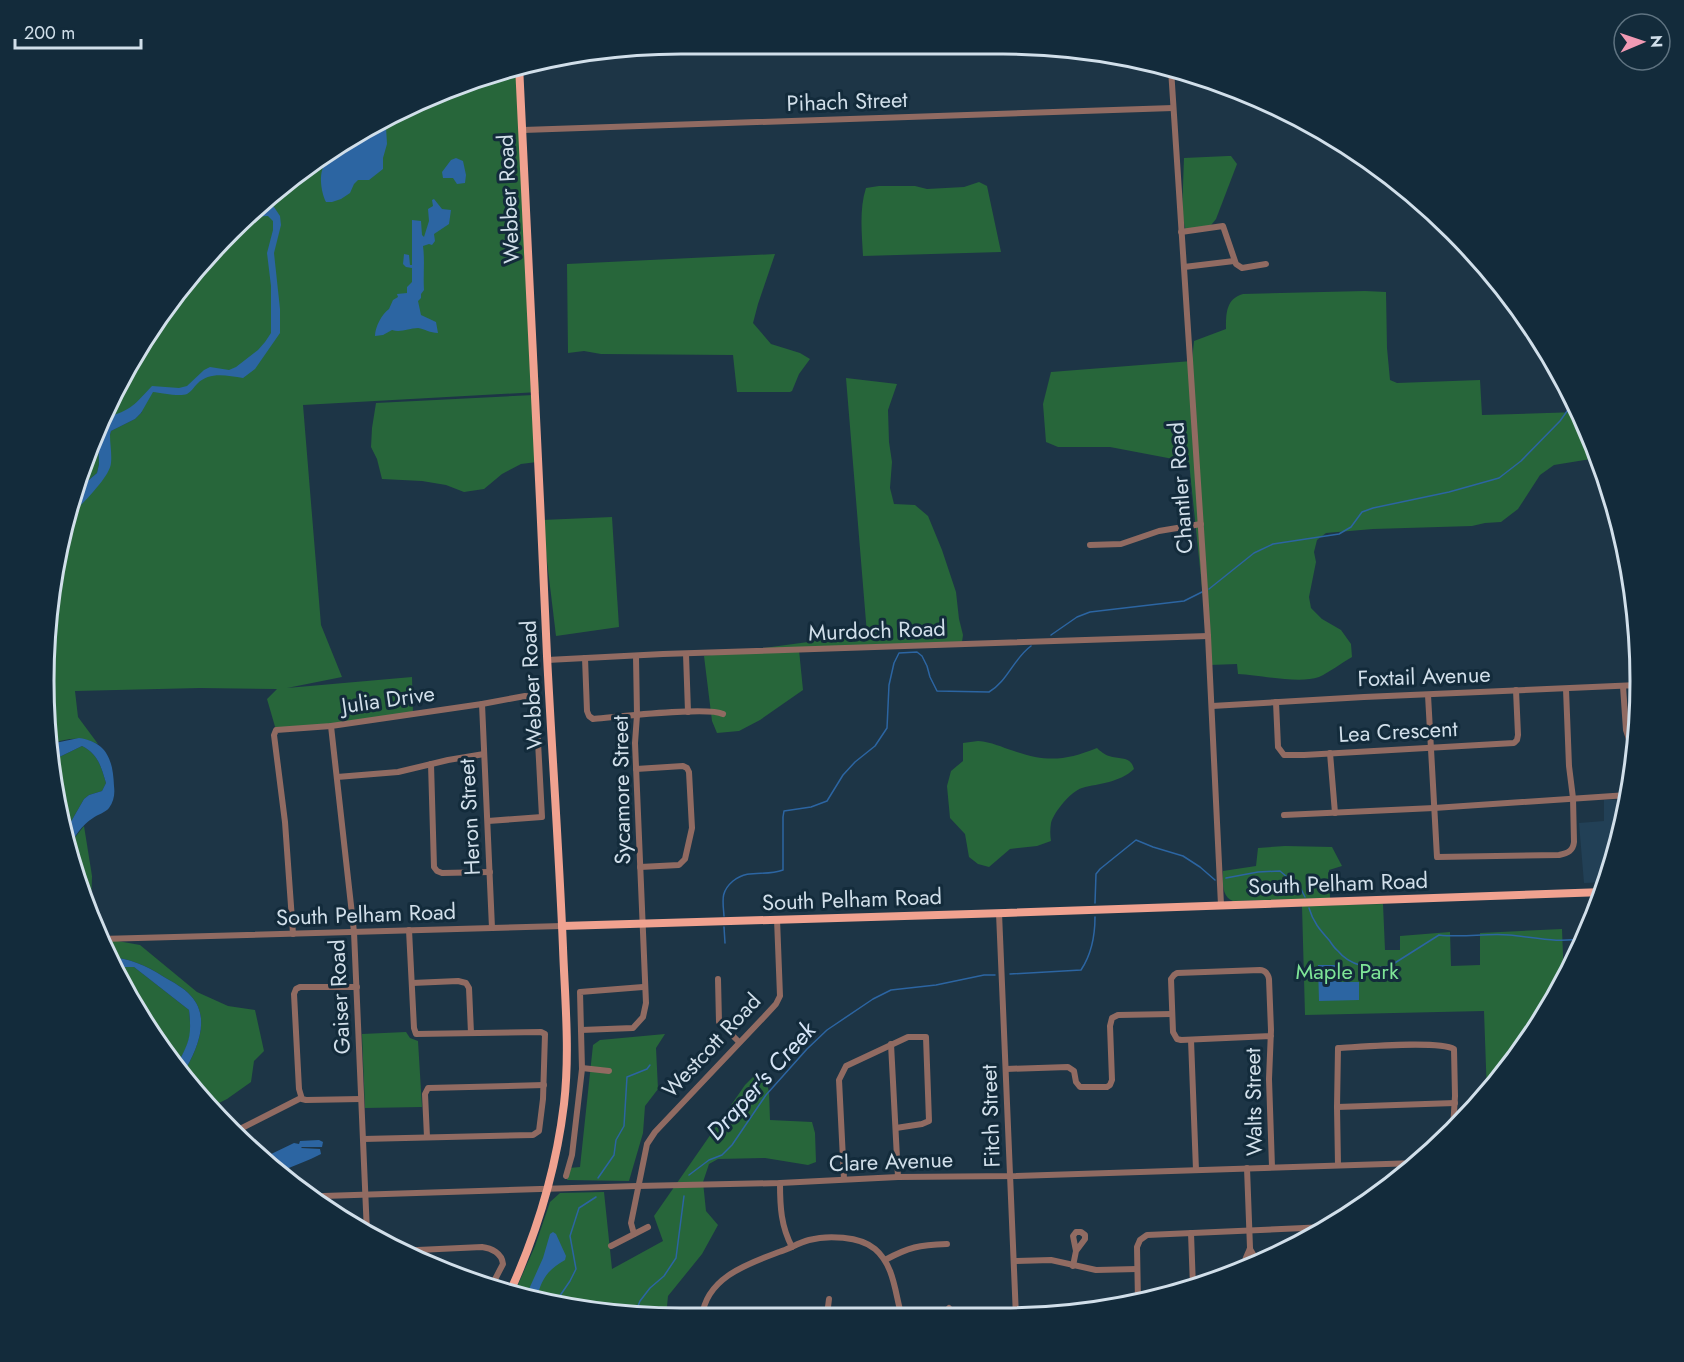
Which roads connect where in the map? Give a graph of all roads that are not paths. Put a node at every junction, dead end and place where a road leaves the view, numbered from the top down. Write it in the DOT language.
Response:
graph roads {
  1 [pos="520,75"];
  2 [pos="1171,77"];
  3 [pos="1173,108"];
  4 [pos="523,130"];
  5 [pos="1181,232"];
  6 [pos="1234,261"];
  7 [pos="1266,264"];
  8 [pos="1184,267"];
  9 [pos="1201,524"];
  10 [pos="1090,545"];
  11 [pos="1208,636"];
  12 [pos="686,654"];
  13 [pos="636,656"];
  14 [pos="585,658"];
  15 [pos="547,660"];
  16 [pos="1623,686"];
  17 [pos="1630,686"];
  18 [pos="1566,689"];
  19 [pos="1516,690"];
  20 [pos="1428,695"];
  21 [pos="1276,702"];
  22 [pos="482,704"];
  23 [pos="1212,706"];
  24 [pos="688,712"];
  25 [pos="723,714"];
  26 [pos="637,715"];
  27 [pos="331,726"];
  28 [pos="1628,735"];
  29 [pos="1430,747"];
  30 [pos="1330,753"];
  31 [pos="484,754"];
  32 [pos="431,764"];
  33 [pos="636,769"];
  34 [pos="337,777"];
  35 [pos="1619,795"];
  36 [pos="1573,798"];
  37 [pos="1434,808"];
  38 [pos="1335,813"];
  39 [pos="1284,815"];
  40 [pos="488,821"];
  41 [pos="640,867"];
  42 [pos="490,872"];
  43 [pos="1593,892"];
  44 [pos="1221,905"];
  45 [pos="999,913"];
  46 [pos="777,919"];
  47 [pos="643,924"];
  48 [pos="562,926"];
  49 [pos="492,928"];
  50 [pos="409,930"];
  51 [pos="354,932"];
  52 [pos="293,934"];
  53 [pos="110,939"];
  54 [pos="718,979"];
  55 [pos="412,983"];
  56 [pos="357,987"];
  57 [pos="643,987"];
  58 [pos="1172,1014"];
  59 [pos="581,1030"];
  60 [pos="471,1033"];
  61 [pos="1270,1036"];
  62 [pos="1191,1040"];
  63 [pos="739,1042"];
  64 [pos="891,1044"];
  65 [pos="582,1068"];
  66 [pos="1006,1069"];
  67 [pos="609,1071"];
  68 [pos="544,1085"];
  69 [pos="301,1098"];
  70 [pos="362,1099"];
  71 [pos="1455,1103"];
  72 [pos="1337,1107"];
  73 [pos="1454,1115"];
  74 [pos="242,1128"];
  75 [pos="896,1128"];
  76 [pos="427,1137"];
  77 [pos="363,1139"];
  78 [pos="1402,1163"];
  79 [pos="1338,1165"];
  80 [pos="1272,1167"];
  81 [pos="1247,1168"];
  82 [pos="1196,1170"];
  83 [pos="566,1176"];
  84 [pos="1010,1176"];
  85 [pos="898,1177"];
  86 [pos="844,1179"];
  87 [pos="780,1184"];
  88 [pos="637,1186"];
  89 [pos="548,1189"];
  90 [pos="366,1195"];
  91 [pos="324,1196"];
  92 [pos="367,1224"];
  93 [pos="648,1227"];
  94 [pos="1306,1228"];
  95 [pos="1249,1230"];
  96 [pos="1191,1233"];
  97 [pos="634,1234"];
  98 [pos="947,1244"];
  99 [pos="611,1246"];
  100 [pos="792,1247"];
  101 [pos="1250,1248"];
  102 [pos="419,1250"];
  103 [pos="1076,1251"];
  104 [pos="1254,1255"];
  105 [pos="1246,1259"];
  106 [pos="885,1260"];
  107 [pos="1014,1261"];
  108 [pos="1073,1266"];
  109 [pos="1137,1269"];
  110 [pos="1193,1279"];
  111 [pos="495,1280"];
  112 [pos="513,1285"];
  113 [pos="1138,1293"];
  114 [pos="829,1299"];
  115 [pos="704,1308"];
  116 [pos="830,1308"];
  117 [pos="900,1308"];
  118 [pos="1016,1308"];
  1 -- 4 [label="main road, Webber Road"];
  2 -- 3 [label="street, Chantler Road"];
  3 -- 4 [label="street, Pihach Street"];
  3 -- 5 [label="street, Chantler Road"];
  4 -- 15 [label="main road, Webber Road"];
  5 -- 6 [label="street"];
  5 -- 8 [label="street, Chantler Road"];
  6 -- 7 [label="street"];
  6 -- 8 [label="street"];
  8 -- 9 [label="street, Chantler Road"];
  9 -- 10 [label="street"];
  9 -- 11 [label="street, Chantler Road"];
  11 -- 12 [label="street, Murdoch Road"];
  11 -- 23 [label="street, Chantler Road"];
  12 -- 13 [label="street, Murdoch Road"];
  12 -- 24 [label="street"];
  13 -- 14 [label="street, Murdoch Road"];
  13 -- 26 [label="street, Sycamore Street"];
  14 -- 15 [label="street, Murdoch Road"];
  14 -- 26 [label="street"];
  15 -- 48 [label="main road, Webber Road"];
  16 -- 17 [label="street, Foxtail Avenue"];
  16 -- 18 [label="street, Foxtail Avenue"];
  16 -- 28 [label="street"];
  18 -- 19 [label="street, Foxtail Avenue"];
  18 -- 36 [label="street"];
  19 -- 20 [label="street, Foxtail Avenue"];
  19 -- 29 [label="street, Lea Crescent"];
  20 -- 21 [label="street, Foxtail Avenue"];
  20 -- 29 [label="street"];
  21 -- 23 [label="street, Foxtail Avenue"];
  21 -- 30 [label="street, Lea Crescent"];
  22 -- 27 [label="street, Julia Drive"];
  22 -- 31 [label="street, Heron Street"];
  22 -- 40 [label="street, Julia Drive"];
  23 -- 44 [label="street, Chantler Road"];
  24 -- 25 [label="street"];
  24 -- 26 [label="street"];
  26 -- 33 [label="street, Sycamore Street"];
  27 -- 34 [label="street, Gaiser Road"];
  27 -- 52 [label="street, Julia Drive"];
  29 -- 30 [label="street, Lea Crescent"];
  29 -- 37 [label="street"];
  30 -- 38 [label="street"];
  31 -- 32 [label="street"];
  31 -- 40 [label="street, Heron Street"];
  32 -- 34 [label="street"];
  32 -- 42 [label="street"];
  33 -- 41 [label="street, Sycamore Street"];
  33 -- 41 [label="street"];
  34 -- 51 [label="street, Gaiser Road"];
  35 -- 36 [label="street"];
  36 -- 37 [label="street"];
  36 -- 37 [label="street"];
  37 -- 38 [label="street"];
  38 -- 39 [label="street"];
  40 -- 42 [label="street, Heron Street"];
  41 -- 47 [label="street, Sycamore Street"];
  42 -- 49 [label="street, Heron Street"];
  43 -- 44 [label="main road, South Pelham Road"];
  44 -- 45 [label="main road, South Pelham Road"];
  45 -- 46 [label="main road, South Pelham Road"];
  45 -- 66 [label="street, Fitch Street"];
  46 -- 47 [label="main road, South Pelham Road"];
  46 -- 63 [label="street, Westcott Road"];
  47 -- 48 [label="main road, South Pelham Road"];
  47 -- 59 [label="street, Sycamore Street"];
  48 -- 49 [label="street, South Pelham Road"];
  48 -- 89 [label="main road, Webber Road"];
  49 -- 50 [label="street, South Pelham Road"];
  50 -- 51 [label="street, South Pelham Road"];
  50 -- 55 [label="street"];
  51 -- 52 [label="street, South Pelham Road"];
  51 -- 56 [label="street, Gaiser Road"];
  52 -- 53 [label="street, South Pelham Road"];
  54 -- 63 [label="street"];
  55 -- 60 [label="street"];
  55 -- 60 [label="street"];
  56 -- 69 [label="street"];
  56 -- 70 [label="street, Gaiser Road"];
  57 -- 59 [label="street"];
  58 -- 61 [label="street, Walts Street"];
  58 -- 62 [label="street, Walts Street"];
  58 -- 66 [label="street"];
  59 -- 65 [label="street"];
  60 -- 68 [label="street"];
  61 -- 62 [label="street, Walts Street"];
  61 -- 80 [label="street, Walts Street"];
  62 -- 82 [label="street"];
  63 -- 88 [label="street, Westcott Road"];
  64 -- 75 [label="street"];
  64 -- 75 [label="street"];
  64 -- 86 [label="street"];
  65 -- 67 [label="street"];
  65 -- 83 [label="street"];
  66 -- 84 [label="street, Fitch Street"];
  68 -- 76 [label="street"];
  68 -- 76 [label="street"];
  69 -- 70 [label="street"];
  69 -- 74 [label="street"];
  70 -- 77 [label="street, Gaiser Road"];
  71 -- 72 [label="street"];
  71 -- 72 [label="street"];
  71 -- 73 [label="street"];
  72 -- 79 [label="street"];
  75 -- 85 [label="street"];
  76 -- 77 [label="street"];
  77 -- 90 [label="street, Gaiser Road"];
  78 -- 79 [label="street, Clare Avenue"];
  79 -- 80 [label="street, Clare Avenue"];
  80 -- 81 [label="street, Clare Avenue"];
  81 -- 82 [label="street, Clare Avenue"];
  81 -- 95 [label="street"];
  82 -- 84 [label="street, Clare Avenue"];
  84 -- 85 [label="street, Clare Avenue"];
  84 -- 107 [label="street, Fitch Street"];
  85 -- 86 [label="street, Clare Avenue"];
  86 -- 87 [label="street, Clare Avenue"];
  87 -- 88 [label="street, Clare Avenue"];
  87 -- 100 [label="street"];
  88 -- 89 [label="street, Clare Avenue"];
  88 -- 97 [label="street, Westcott Road"];
  89 -- 90 [label="street, Clare Avenue"];
  89 -- 112 [label="main road, Webber Road"];
  90 -- 91 [label="street, Clare Avenue"];
  90 -- 92 [label="street, Gaiser Road"];
  93 -- 97 [label="street"];
  94 -- 95 [label="street"];
  95 -- 96 [label="street"];
  95 -- 101 [label="street"];
  96 -- 109 [label="street"];
  96 -- 110 [label="street"];
  97 -- 99 [label="street"];
  98 -- 106 [label="street"];
  100 -- 106 [label="street"];
  100 -- 115 [label="street"];
  101 -- 104 [label="street"];
  101 -- 105 [label="street"];
  102 -- 111 [label="street"];
  103 -- 108 [label="street"];
  106 -- 117 [label="street"];
  107 -- 108 [label="street"];
  107 -- 118 [label="street, Fitch Street"];
  108 -- 109 [label="street"];
  109 -- 113 [label="street"];
  114 -- 116 [label="street"];
}
